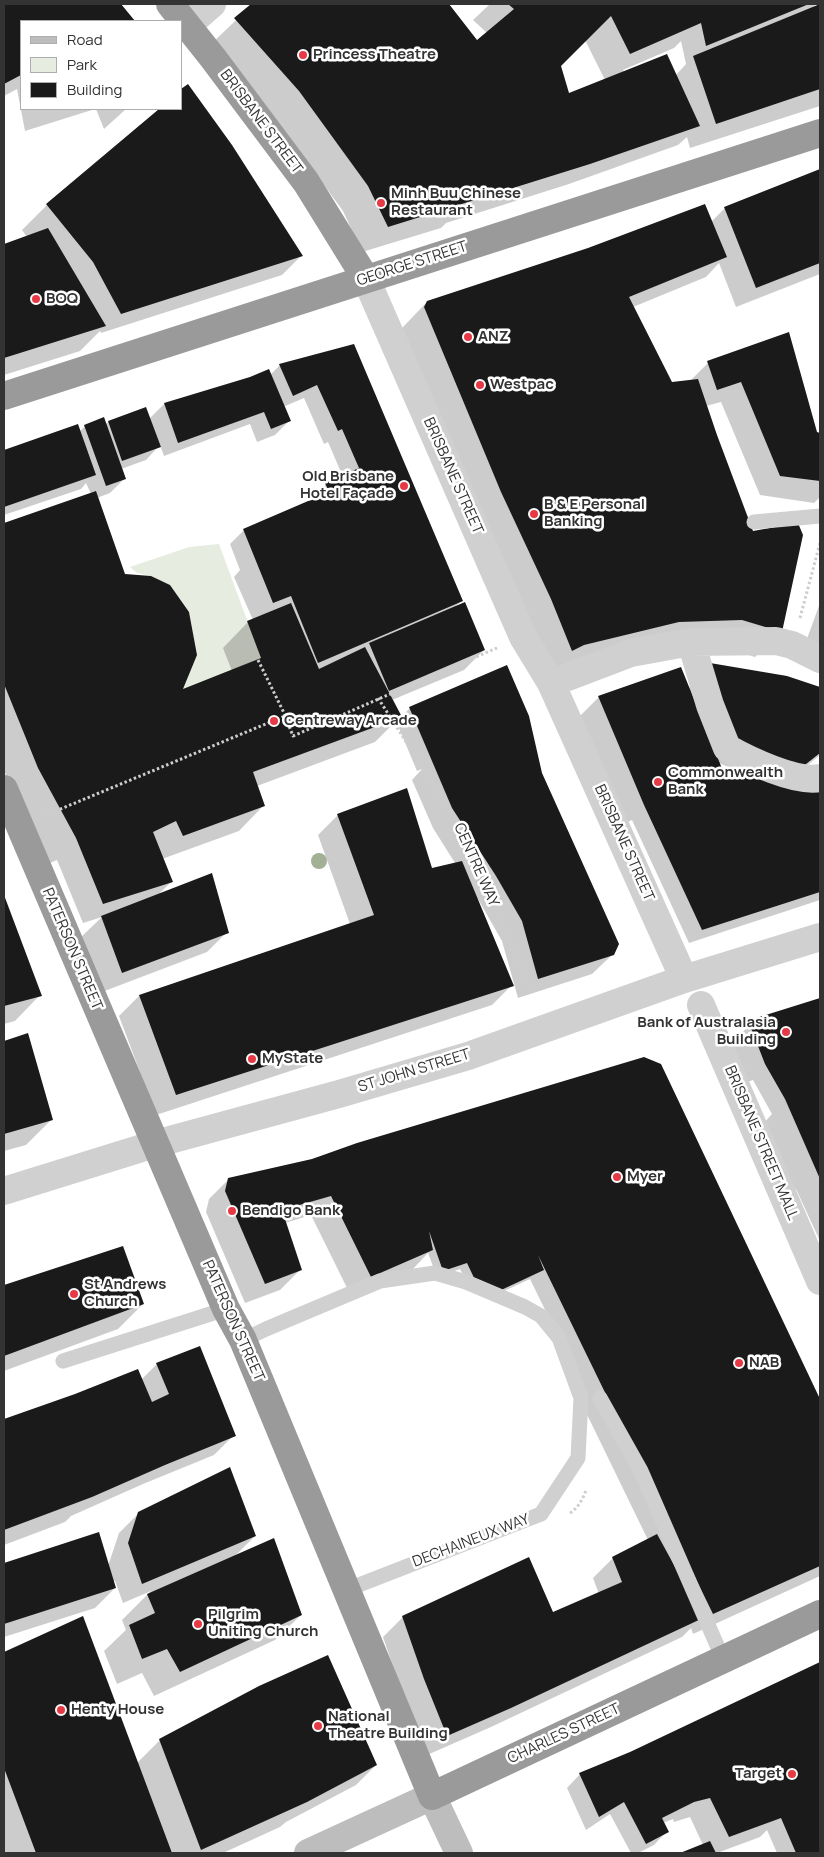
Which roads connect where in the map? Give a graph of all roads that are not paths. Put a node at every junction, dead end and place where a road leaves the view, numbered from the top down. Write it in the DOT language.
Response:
graph roads {
  1 [pos="170,4"];
  2 [pos="212,4"];
  3 [pos="188,25"];
  4 [pos="820,133"];
  5 [pos="366,279"];
  6 [pos="4,396"];
  7 [pos="820,516"];
  8 [pos="754,522"];
  9 [pos="691,642"];
  10 [pos="820,659"];
  11 [pos="568,677"];
  12 [pos="820,778"];
  13 [pos="4,789"];
  14 [pos="820,937"];
  15 [pos="684,979"];
  16 [pos="702,1005"];
  17 [pos="155,1144"];
  18 [pos="4,1191"];
  19 [pos="820,1281"];
  20 [pos="226,1309"];
  21 [pos="243,1340"];
  22 [pos="63,1361"];
  23 [pos="600,1398"];
  24 [pos="346,1590"];
  25 [pos="820,1614"];
  26 [pos="723,1659"];
  27 [pos="432,1796"];
  28 [pos="308,1853"];
  29 [pos="459,1853"];
  1 -- 3 [label="highway, BRISBANE STREET"];
  2 -- 3 [label="street"];
  3 -- 5 [label="highway, BRISBANE STREET"];
  4 -- 5 [label="highway, GEORGE STREET"];
  5 -- 6 [label="highway, GEORGE STREET"];
  5 -- 15 [label="street, BRISBANE STREET"];
  7 -- 8 [label="lane"];
  9 -- 10 [label="street"];
  9 -- 11 [label="street"];
  9 -- 12 [label="street"];
  13 -- 17 [label="highway, PATERSON STREET"];
  14 -- 15 [label="street, ST JOHN STREET"];
  15 -- 17 [label="street, ST JOHN STREET"];
  16 -- 19 [label="street, BRISBANE STREET MALL"];
  17 -- 18 [label="street, ST JOHN STREET"];
  17 -- 20 [label="highway, PATERSON STREET"];
  20 -- 21 [label="highway, PATERSON STREET"];
  20 -- 22 [label="lane"];
  21 -- 24 [label="highway, PATERSON STREET"];
  21 -- 24 [label="lane, DECHAINEUX WAY"];
  23 -- 26 [label="lane"];
  24 -- 27 [label="highway, PATERSON STREET"];
  25 -- 26 [label="highway, CHARLES STREET"];
  26 -- 27 [label="highway, CHARLES STREET"];
  27 -- 28 [label="street, CHARLES STREET"];
  27 -- 29 [label="street, PATERSON STREET"];
}
